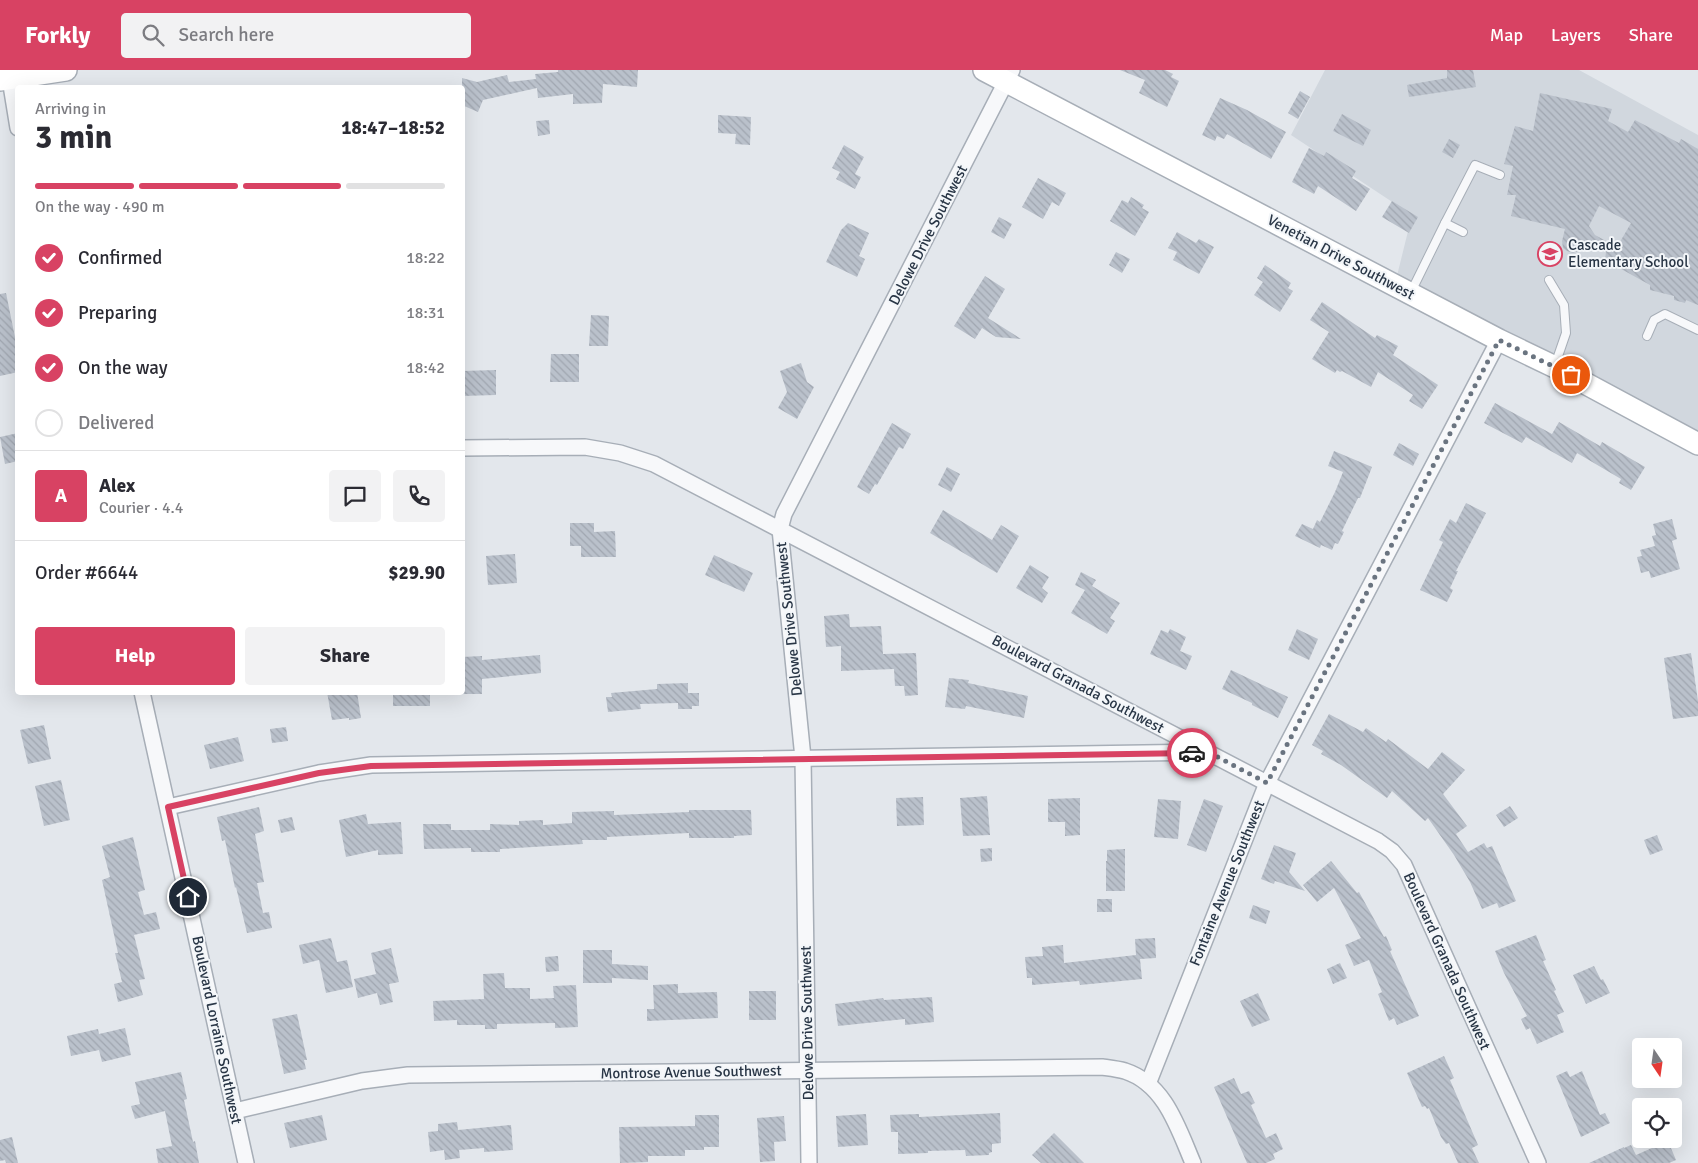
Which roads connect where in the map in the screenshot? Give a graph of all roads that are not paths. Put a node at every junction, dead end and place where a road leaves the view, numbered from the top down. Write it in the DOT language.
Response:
graph roads {
  1 [pos="66,70"];
  2 [pos="984,70"];
  3 [pos="1009,76"];
  4 [pos="5,80"];
  5 [pos="15,117"];
  6 [pos="1500,175"];
  7 [pos="1445,223"];
  8 [pos="1463,232"];
  9 [pos="1549,280"];
  10 [pos="1411,293"];
  11 [pos="1698,330"];
  12 [pos="1647,336"];
  13 [pos="1499,340"];
  14 [pos="1555,367"];
  15 [pos="1698,444"];
  16 [pos="465,448"];
  17 [pos="780,529"];
  18 [pos="143,695"];
  19 [pos="1208,752"];
  20 [pos="803,758"];
  21 [pos="1267,783"];
  22 [pos="168,807"];
  23 [pos="808,1071"];
  24 [pos="1148,1084"];
  25 [pos="235,1111"];
  26 [pos="246,1163"];
  27 [pos="809,1163"];
  28 [pos="1193,1163"];
  29 [pos="1538,1163"];
  1 -- 4 [label="street"];
  2 -- 3 [label="street, Venetian Drive Southwest"];
  3 -- 10 [label="street, Venetian Drive Southwest"];
  3 -- 17 [label="street, Delowe Drive Southwest"];
  4 -- 5 [label="street"];
  6 -- 7 [label="lane"];
  7 -- 8 [label="lane"];
  7 -- 10 [label="lane"];
  9 -- 14 [label="lane"];
  10 -- 13 [label="street, Venetian Drive Southwest"];
  11 -- 12 [label="lane"];
  13 -- 14 [label="street, Venetian Drive Southwest"];
  13 -- 21 [label="street, Fontaine Avenue Southwest"];
  14 -- 15 [label="street, Venetian Drive Southwest"];
  16 -- 17 [label="street, Boulevard Granada Southwest"];
  17 -- 19 [label="street, Boulevard Granada Southwest"];
  17 -- 20 [label="street, Delowe Drive Southwest"];
  18 -- 22 [label="street, Boulevard Lorraine Southwest"];
  19 -- 20 [label="street"];
  19 -- 21 [label="street, Boulevard Granada Southwest"];
  20 -- 22 [label="street"];
  20 -- 23 [label="street, Delowe Drive Southwest"];
  21 -- 24 [label="street, Fontaine Avenue Southwest"];
  21 -- 29 [label="street, Boulevard Granada Southwest"];
  22 -- 25 [label="street, Boulevard Lorraine Southwest"];
  23 -- 24 [label="street, Montrose Avenue Southwest"];
  23 -- 25 [label="street, Montrose Avenue Southwest"];
  23 -- 27 [label="street, Delowe Drive Southwest"];
  24 -- 28 [label="street"];
  25 -- 26 [label="street, Boulevard Lorraine Southwest"];
}
